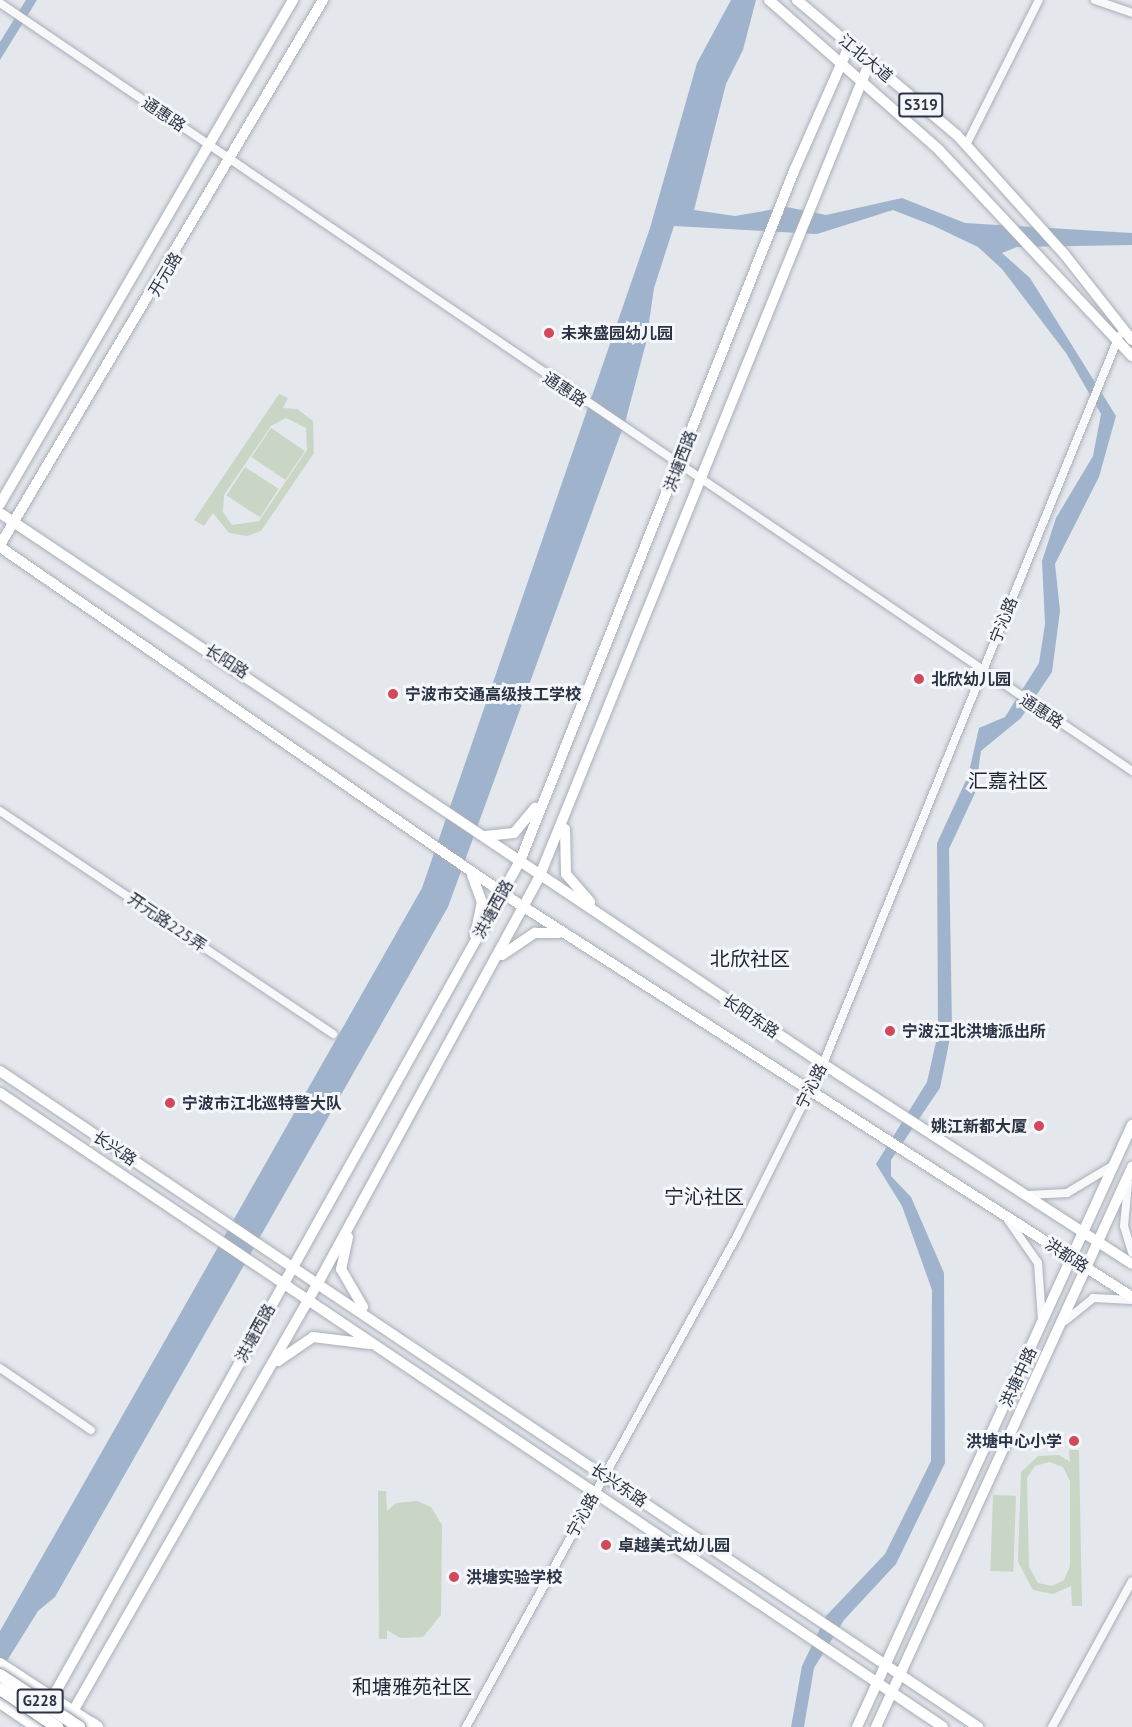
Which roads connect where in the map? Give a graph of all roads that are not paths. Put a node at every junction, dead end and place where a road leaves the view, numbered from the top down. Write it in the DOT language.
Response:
graph roads {
  1 [pos="293,0"];
  2 [pos="323,0"];
  3 [pos="769,0"];
  4 [pos="797,0"];
  5 [pos="1039,0"];
  6 [pos="1095,0"];
  7 [pos="0,3"];
  8 [pos="1132,13"];
  9 [pos="850,44"];
  10 [pos="839,60"];
  11 [pos="870,61"];
  12 [pos="862,80"];
  13 [pos="207,143"];
  14 [pos="966,146"];
  15 [pos="232,161"];
  16 [pos="1123,325"];
  17 [pos="1118,340"];
  18 [pos="1132,340"];
  19 [pos="1132,357"];
  20 [pos="678,466"];
  21 [pos="700,481"];
  22 [pos="0,504"];
  23 [pos="0,513"];
  24 [pos="17,523"];
  25 [pos="0,546"];
  26 [pos="981,672"];
  27 [pos="1132,771"];
  28 [pos="548,787"];
  29 [pos="572,799"];
  30 [pos="0,810"];
  31 [pos="481,835"];
  32 [pos="520,861"];
  33 [pos="467,869"];
  34 [pos="540,875"];
  35 [pos="502,893"];
  36 [pos="524,908"];
  37 [pos="620,928"];
  38 [pos="567,934"];
  39 [pos="469,954"];
  40 [pos="491,966"];
  41 [pos="333,1034"];
  42 [pos="823,1064"];
  43 [pos="0,1071"];
  44 [pos="810,1087"];
  45 [pos="0,1093"];
  46 [pos="1132,1125"];
  47 [pos="1114,1164"];
  48 [pos="1131,1170"];
  49 [pos="1026,1194"];
  50 [pos="1002,1213"];
  51 [pos="355,1214"];
  52 [pos="1084,1232"];
  53 [pos="1099,1242"];
  54 [pos="259,1243"];
  55 [pos="1132,1253"];
  56 [pos="249,1259"];
  57 [pos="1072,1259"];
  58 [pos="1132,1264"];
  59 [pos="293,1266"];
  60 [pos="1087,1268"];
  61 [pos="284,1282"];
  62 [pos="318,1282"];
  63 [pos="308,1298"];
  64 [pos="1132,1298"];
  65 [pos="376,1322"];
  66 [pos="1041,1326"];
  67 [pos="1058,1331"];
  68 [pos="379,1347"];
  69 [pos="0,1368"];
  70 [pos="260,1382"];
  71 [pos="91,1430"];
  72 [pos="605,1476"];
  73 [pos="593,1493"];
  74 [pos="1132,1581"];
  75 [pos="0,1663"];
  76 [pos="886,1664"];
  77 [pos="900,1674"];
  78 [pos="0,1675"];
  79 [pos="878,1682"];
  80 [pos="0,1689"];
  81 [pos="892,1692"];
  82 [pos="53,1698"];
  83 [pos="4,1706"];
  84 [pos="73,1711"];
  85 [pos="91,1726"];
  86 [pos="36,1727"];
  87 [pos="57,1727"];
  88 [pos="64,1727"];
  89 [pos="466,1727"];
  90 [pos="857,1727"];
  91 [pos="876,1727"];
  92 [pos="943,1727"];
  93 [pos="978,1727"];
  94 [pos="1052,1727"];
  1 -- 13 [label="main road, 开元路"];
  2 -- 15 [label="main road, 开元路"];
  3 -- 10 [label="main road, 江北大道 / S319"];
  4 -- 9 [label="main road, 江北大道 / S319"];
  5 -- 14 [label="street"];
  6 -- 8 [label="street"];
  7 -- 13 [label="street, 通惠路"];
  9 -- 10 [label="main road, 洪塘西路"];
  9 -- 11 [label="main road, 江北大道 / S319"];
  10 -- 12 [label="main road, 江北大道 / S319"];
  10 -- 20 [label="main road, 洪塘西路"];
  11 -- 12 [label="main road, 洪塘西路"];
  11 -- 14 [label="main road, 江北大道 / S319"];
  12 -- 17 [label="main road, 江北大道 / S319"];
  12 -- 21 [label="main road, 洪塘西路"];
  13 -- 15 [label="street, 通惠路"];
  13 -- 22 [label="main road, 开元路"];
  14 -- 16 [label="main road, 江北大道 / S319"];
  15 -- 20 [label="street, 通惠路"];
  15 -- 24 [label="main road, 开元路"];
  16 -- 17 [label="street, 宁沁路"];
  16 -- 18 [label="main road"];
  17 -- 19 [label="main road"];
  17 -- 26 [label="street, 宁沁路"];
  20 -- 21 [label="street, 通惠路"];
  20 -- 28 [label="main road, 洪塘西路"];
  21 -- 26 [label="street, 通惠路"];
  21 -- 29 [label="main road, 洪塘西路"];
  23 -- 24 [label="main road, 长阳路"];
  24 -- 25 [label="main road, 开元路"];
  24 -- 31 [label="main road, 长阳路"];
  25 -- 33 [label="main road, 长阳路"];
  26 -- 27 [label="street, 通惠路"];
  26 -- 42 [label="street, 宁沁路"];
  28 -- 31 [label="main road"];
  28 -- 32 [label="main road, 洪塘西路"];
  29 -- 34 [label="main road, 洪塘西路"];
  29 -- 37 [label="main road"];
  30 -- 41 [label="street, 开元路225弄"];
  31 -- 32 [label="main road, 长阳东路"];
  32 -- 34 [label="main road, 长阳东路"];
  32 -- 35 [label="main road, 洪塘西路"];
  33 -- 35 [label="main road, 长阳东路"];
  33 -- 39 [label="main road"];
  34 -- 36 [label="main road, 洪塘西路"];
  34 -- 37 [label="main road, 长阳东路"];
  35 -- 36 [label="main road, 长阳东路"];
  35 -- 39 [label="main road, 洪塘西路"];
  36 -- 38 [label="main road, 长阳东路"];
  36 -- 40 [label="main road, 洪塘西路"];
  37 -- 42 [label="main road, 长阳东路"];
  38 -- 40 [label="main road"];
  38 -- 44 [label="main road, 长阳东路"];
  39 -- 59 [label="main road, 洪塘西路"];
  40 -- 51 [label="main road, 洪塘西路"];
  42 -- 44 [label="street, 宁沁路"];
  42 -- 49 [label="main road, 长阳东路"];
  43 -- 54 [label="main road, 长兴路"];
  44 -- 50 [label="main road, 长阳东路"];
  44 -- 72 [label="street, 宁沁路"];
  45 -- 56 [label="main road, 长兴路"];
  46 -- 47 [label="main road, 洪塘中路"];
  47 -- 49 [label="street"];
  47 -- 52 [label="main road, 洪塘中路"];
  48 -- 53 [label="main road, 洪塘中路"];
  48 -- 55 [label="street"];
  49 -- 52 [label="main road, 洪都路"];
  50 -- 57 [label="main road, 洪都路"];
  50 -- 66 [label="street"];
  51 -- 62 [label="main road, 洪塘西路"];
  51 -- 65 [label="main road"];
  52 -- 53 [label="main road, 洪都路"];
  52 -- 57 [label="main road, 洪塘中路"];
  53 -- 58 [label="main road, 洪都路"];
  53 -- 60 [label="main road, 洪塘中路"];
  54 -- 59 [label="main road, 长兴东路"];
  56 -- 61 [label="main road, 长兴东路"];
  57 -- 60 [label="main road, 洪都路"];
  57 -- 66 [label="main road, 洪塘中路"];
  59 -- 61 [label="main road, 洪塘西路"];
  59 -- 62 [label="main road, 长兴东路"];
  60 -- 64 [label="main road, 洪都路"];
  60 -- 67 [label="main road, 洪塘中路"];
  61 -- 63 [label="main road, 长兴东路"];
  61 -- 82 [label="main road, 洪塘西路"];
  62 -- 63 [label="main road, 洪塘西路"];
  62 -- 65 [label="main road, 长兴东路"];
  63 -- 68 [label="main road, 长兴东路"];
  63 -- 70 [label="main road, 洪塘西路"];
  64 -- 67 [label="street"];
  65 -- 72 [label="main road, 长兴东路"];
  66 -- 76 [label="main road, 洪塘中路"];
  67 -- 77 [label="main road, 洪塘中路"];
  68 -- 70 [label="main road"];
  68 -- 73 [label="main road, 长兴东路"];
  69 -- 71 [label="street"];
  70 -- 84 [label="main road, 洪塘西路"];
  72 -- 73 [label="street, 宁沁路"];
  72 -- 76 [label="main road, 长兴东路"];
  73 -- 79 [label="main road, 长兴东路"];
  73 -- 89 [label="street, 宁沁路"];
  74 -- 94 [label="street"];
  75 -- 82 [label="main road"];
  76 -- 77 [label="main road, 长兴东路"];
  76 -- 79 [label="main road, 洪塘中路"];
  77 -- 81 [label="main road, 洪塘中路"];
  77 -- 93 [label="main road, 长兴东路"];
  78 -- 85 [label="highway, G228, bridge"];
  79 -- 81 [label="main road, 长兴东路"];
  79 -- 90 [label="main road, 洪塘中路"];
  80 -- 87 [label="highway, G228, bridge"];
  81 -- 91 [label="main road, 洪塘中路"];
  81 -- 92 [label="main road, 长兴东路"];
  82 -- 84 [label="main road"];
  82 -- 86 [label="main road, 洪塘西路"];
  83 -- 86 [label="main road"];
  84 -- 85 [label="main road"];
  84 -- 88 [label="main road, 洪塘西路"];
}
